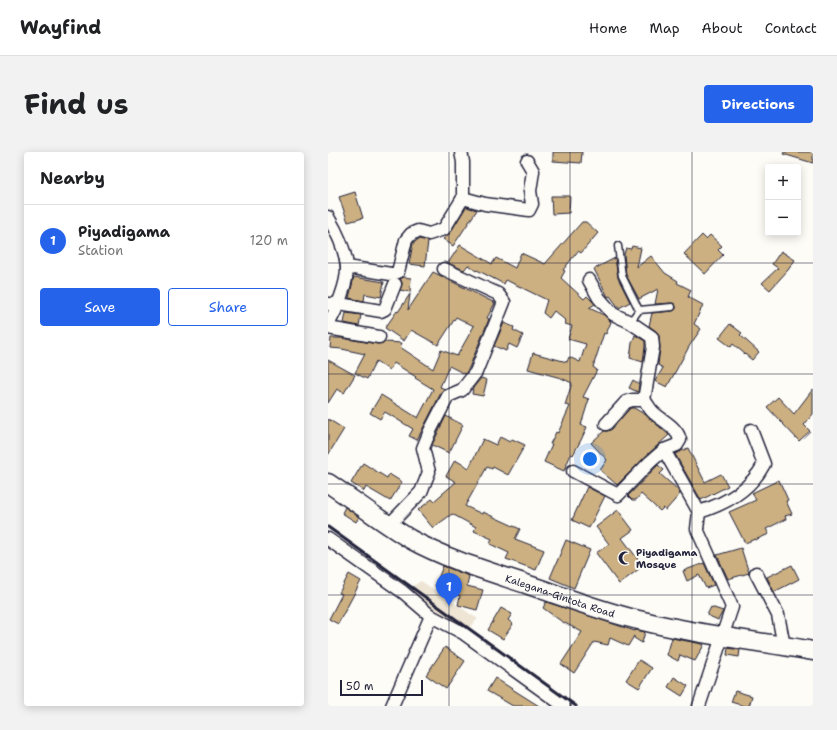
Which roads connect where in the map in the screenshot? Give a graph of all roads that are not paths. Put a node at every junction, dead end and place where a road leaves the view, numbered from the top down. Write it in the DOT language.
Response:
graph roads {
  1 [pos="461,152"];
  2 [pos="527,161"];
  3 [pos="463,198"];
  4 [pos="328,217"];
  5 [pos="618,246"];
  6 [pos="347,267"];
  7 [pos="444,269"];
  8 [pos="589,280"];
  9 [pos="395,284"];
  10 [pos="333,304"];
  11 [pos="672,307"];
  12 [pos="639,310"];
  13 [pos="630,322"];
  14 [pos="328,327"];
  15 [pos="378,337"];
  16 [pos="644,400"];
  17 [pos="606,424"];
  18 [pos="751,430"];
  19 [pos="664,450"];
  20 [pos="573,472"];
  21 [pos="328,483"];
  22 [pos="699,512"];
  23 [pos="389,525"];
  24 [pos="328,539"];
  25 [pos="756,573"];
  26 [pos="431,616"];
  27 [pos="722,636"];
  28 [pos="784,646"];
  29 [pos="813,651"];
  30 [pos="392,706"];
  31 [pos="564,706"];
  32 [pos="699,706"];
  1 -- 3 [label="street"];
  2 -- 3 [label="street"];
  3 -- 6 [label="street"];
  4 -- 6 [label="street"];
  5 -- 12 [label="lane"];
  6 -- 10 [label="street"];
  7 -- 23 [label="street"];
  8 -- 13 [label="street"];
  9 -- 10 [label="street"];
  10 -- 14 [label="street"];
  11 -- 12 [label="lane"];
  12 -- 13 [label="lane"];
  13 -- 16 [label="street"];
  14 -- 15 [label="street"];
  16 -- 17 [label="street"];
  16 -- 19 [label="street"];
  18 -- 22 [label="street"];
  19 -- 20 [label="street"];
  19 -- 22 [label="street"];
  21 -- 23 [label="main road, Kalegana-Gintota Road"];
  22 -- 27 [label="street"];
  23 -- 27 [label="main road, Kalegana-Gintota Road"];
  24 -- 26 [label="street"];
  25 -- 28 [label="street"];
  26 -- 30 [label="street"];
  26 -- 31 [label="street"];
  27 -- 28 [label="main road, Kalegana-Gintota Road"];
  27 -- 32 [label="street"];
  28 -- 29 [label="main road, Kalegana-Gintota Road"];
}
